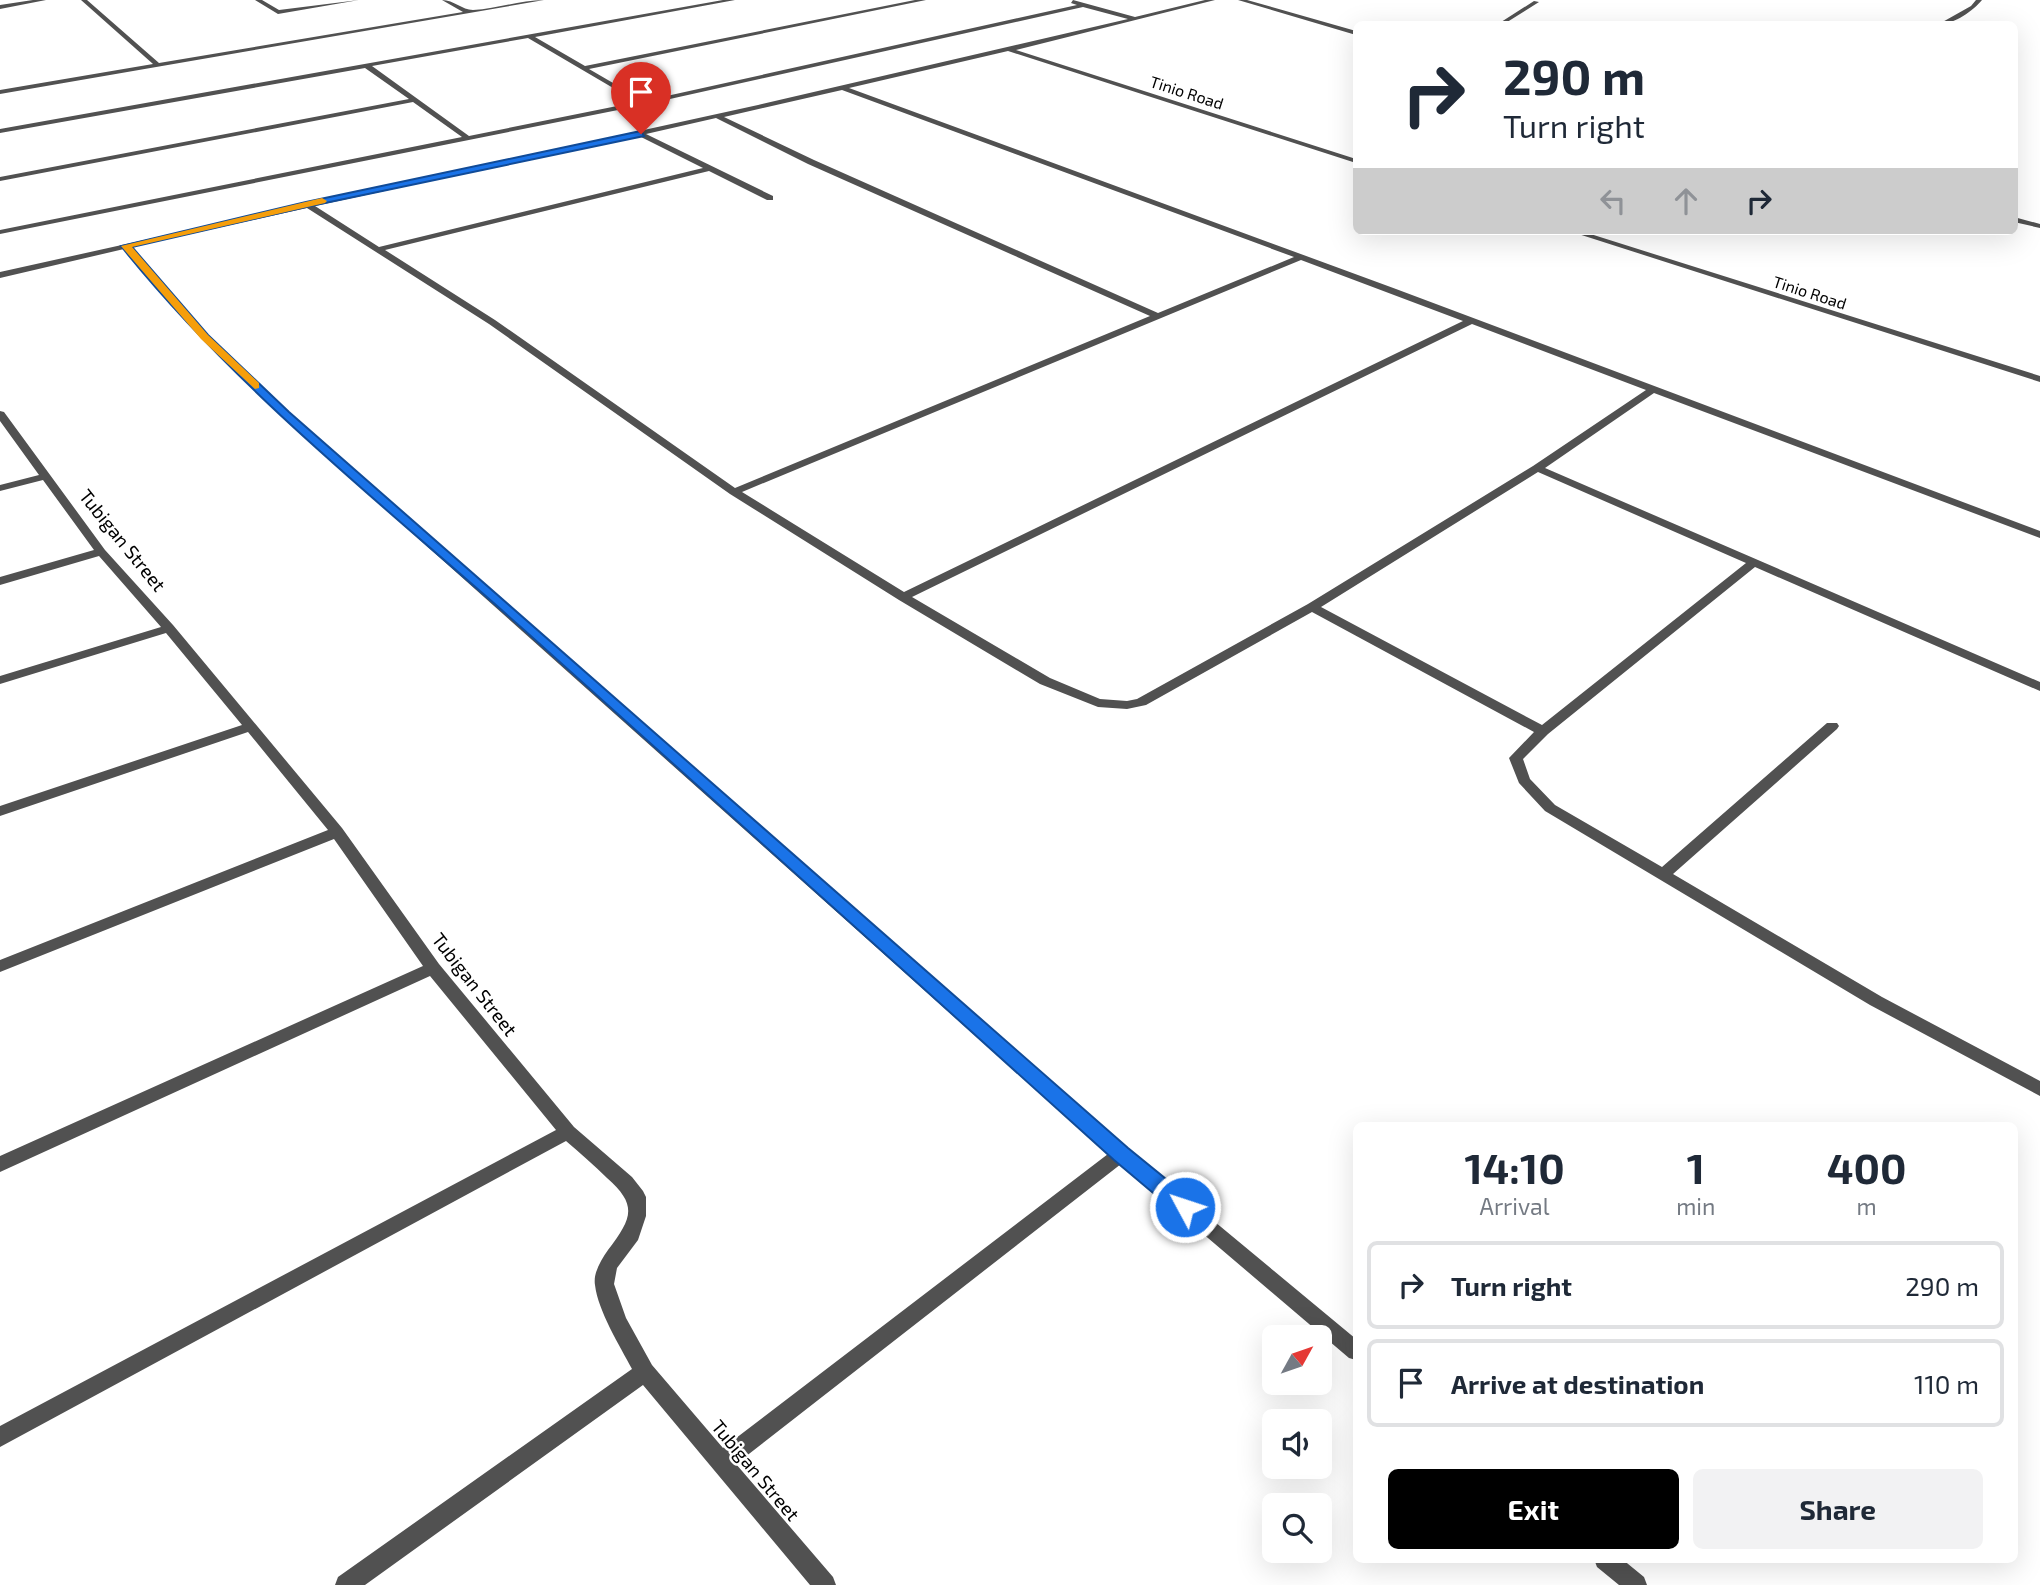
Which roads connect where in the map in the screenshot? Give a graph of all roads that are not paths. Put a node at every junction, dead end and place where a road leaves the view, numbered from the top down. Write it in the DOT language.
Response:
graph roads {
  1 [pos="43,0"];
  2 [pos="84,0"];
  3 [pos="258,0"];
  4 [pos="356,0"];
  5 [pos="445,0"];
  6 [pos="541,0"];
  7 [pos="732,0"];
  8 [pos="923,0"];
  9 [pos="1065,0"];
  10 [pos="1212,0"];
  11 [pos="1241,0"];
  12 [pos="1979,0"];
  13 [pos="1536,2"];
  14 [pos="1083,5"];
  15 [pos="0,7"];
  16 [pos="468,12"];
  17 [pos="1136,19"];
  18 [pos="1506,21"];
  19 [pos="1947,21"];
  20 [pos="1353,32"];
  21 [pos="530,37"];
  22 [pos="1009,49"];
  23 [pos="158,65"];
  24 [pos="366,65"];
  25 [pos="586,68"];
  26 [pos="842,88"];
  27 [pos="0,92"];
  28 [pos="413,100"];
  29 [pos="643,103"];
  30 [pos="717,116"];
  31 [pos="0,131"];
  32 [pos="641,134"];
  33 [pos="469,139"];
  34 [pos="1353,160"];
  35 [pos="710,169"];
  36 [pos="0,179"];
  37 [pos="770,198"];
  38 [pos="306,204"];
  39 [pos="2018,220"];
  40 [pos="2040,226"];
  41 [pos="0,232"];
  42 [pos="1586,235"];
  43 [pos="126,246"];
  44 [pos="376,250"];
  45 [pos="1299,258"];
  46 [pos="0,275"];
  47 [pos="1157,316"];
  48 [pos="1470,321"];
  49 [pos="2040,379"];
  50 [pos="1652,390"];
  51 [pos="0,414"];
  52 [pos="1537,468"];
  53 [pos="46,476"];
  54 [pos="0,488"];
  55 [pos="734,492"];
  56 [pos="2040,536"];
  57 [pos="102,552"];
  58 [pos="1752,563"];
  59 [pos="0,581"];
  60 [pos="903,597"];
  61 [pos="1312,607"];
  62 [pos="169,628"];
  63 [pos="0,680"];
  64 [pos="2040,687"];
  65 [pos="1832,726"];
  66 [pos="250,727"];
  67 [pos="1543,731"];
  68 [pos="0,811"];
  69 [pos="337,832"];
  70 [pos="1662,874"];
  71 [pos="0,966"];
  72 [pos="433,968"];
  73 [pos="2040,1088"];
  74 [pos="568,1132"];
  75 [pos="1121,1154"];
  76 [pos="0,1164"];
  77 [pos="1353,1347"];
  78 [pos="645,1372"];
  79 [pos="0,1437"];
  80 [pos="722,1462"];
  81 [pos="1610,1563"];
  82 [pos="346,1585"];
  83 [pos="825,1585"];
  84 [pos="1636,1585"];
  1 -- 15 [label="street"];
  2 -- 23 [label="street"];
  3 -- 4 [label="street"];
  5 -- 16 [label="street"];
  6 -- 16 [label="street"];
  7 -- 21 [label="street"];
  8 -- 25 [label="street"];
  9 -- 14 [label="street"];
  10 -- 17 [label="street"];
  11 -- 20 [label="street"];
  12 -- 19 [label="street"];
  13 -- 18 [label="street"];
  14 -- 17 [label="street"];
  14 -- 29 [label="street"];
  16 -- 23 [label="street"];
  17 -- 22 [label="street"];
  21 -- 24 [label="street"];
  21 -- 25 [label="street"];
  22 -- 26 [label="street"];
  22 -- 34 [label="street, Tinio Road"];
  23 -- 27 [label="street"];
  24 -- 28 [label="street"];
  24 -- 31 [label="street"];
  25 -- 29 [label="street"];
  26 -- 30 [label="street"];
  26 -- 45 [label="street"];
  28 -- 33 [label="street"];
  28 -- 36 [label="street"];
  29 -- 33 [label="street"];
  30 -- 32 [label="street"];
  30 -- 47 [label="street"];
  32 -- 35 [label="street"];
  32 -- 38 [label="street"];
  33 -- 41 [label="street"];
  35 -- 37 [label="street"];
  35 -- 44 [label="street"];
  38 -- 43 [label="street"];
  38 -- 44 [label="street"];
  39 -- 40 [label="street"];
  42 -- 49 [label="street, Tinio Road"];
  43 -- 46 [label="street"];
  43 -- 75 [label="street"];
  44 -- 55 [label="street"];
  45 -- 47 [label="street"];
  45 -- 48 [label="street"];
  47 -- 55 [label="street"];
  48 -- 50 [label="street"];
  48 -- 60 [label="street"];
  50 -- 52 [label="street"];
  50 -- 56 [label="street"];
  51 -- 53 [label="street, Tubigan Street"];
  52 -- 58 [label="street"];
  52 -- 61 [label="street"];
  53 -- 54 [label="street"];
  53 -- 57 [label="street, Tubigan Street"];
  55 -- 60 [label="street"];
  57 -- 59 [label="street"];
  57 -- 62 [label="street, Tubigan Street"];
  58 -- 64 [label="street"];
  58 -- 67 [label="street"];
  60 -- 61 [label="street"];
  61 -- 67 [label="street"];
  62 -- 63 [label="street"];
  62 -- 66 [label="street, Tubigan Street"];
  65 -- 70 [label="street"];
  66 -- 68 [label="street"];
  66 -- 69 [label="street, Tubigan Street"];
  67 -- 70 [label="street"];
  69 -- 71 [label="street"];
  69 -- 72 [label="street, Tubigan Street"];
  70 -- 73 [label="street"];
  72 -- 74 [label="street, Tubigan Street"];
  72 -- 76 [label="street"];
  74 -- 78 [label="street, Tubigan Street"];
  74 -- 79 [label="street"];
  75 -- 77 [label="street"];
  75 -- 80 [label="street"];
  78 -- 80 [label="street, Tubigan Street"];
  78 -- 82 [label="street"];
  80 -- 83 [label="street, Tubigan Street"];
  81 -- 84 [label="street"];
}
